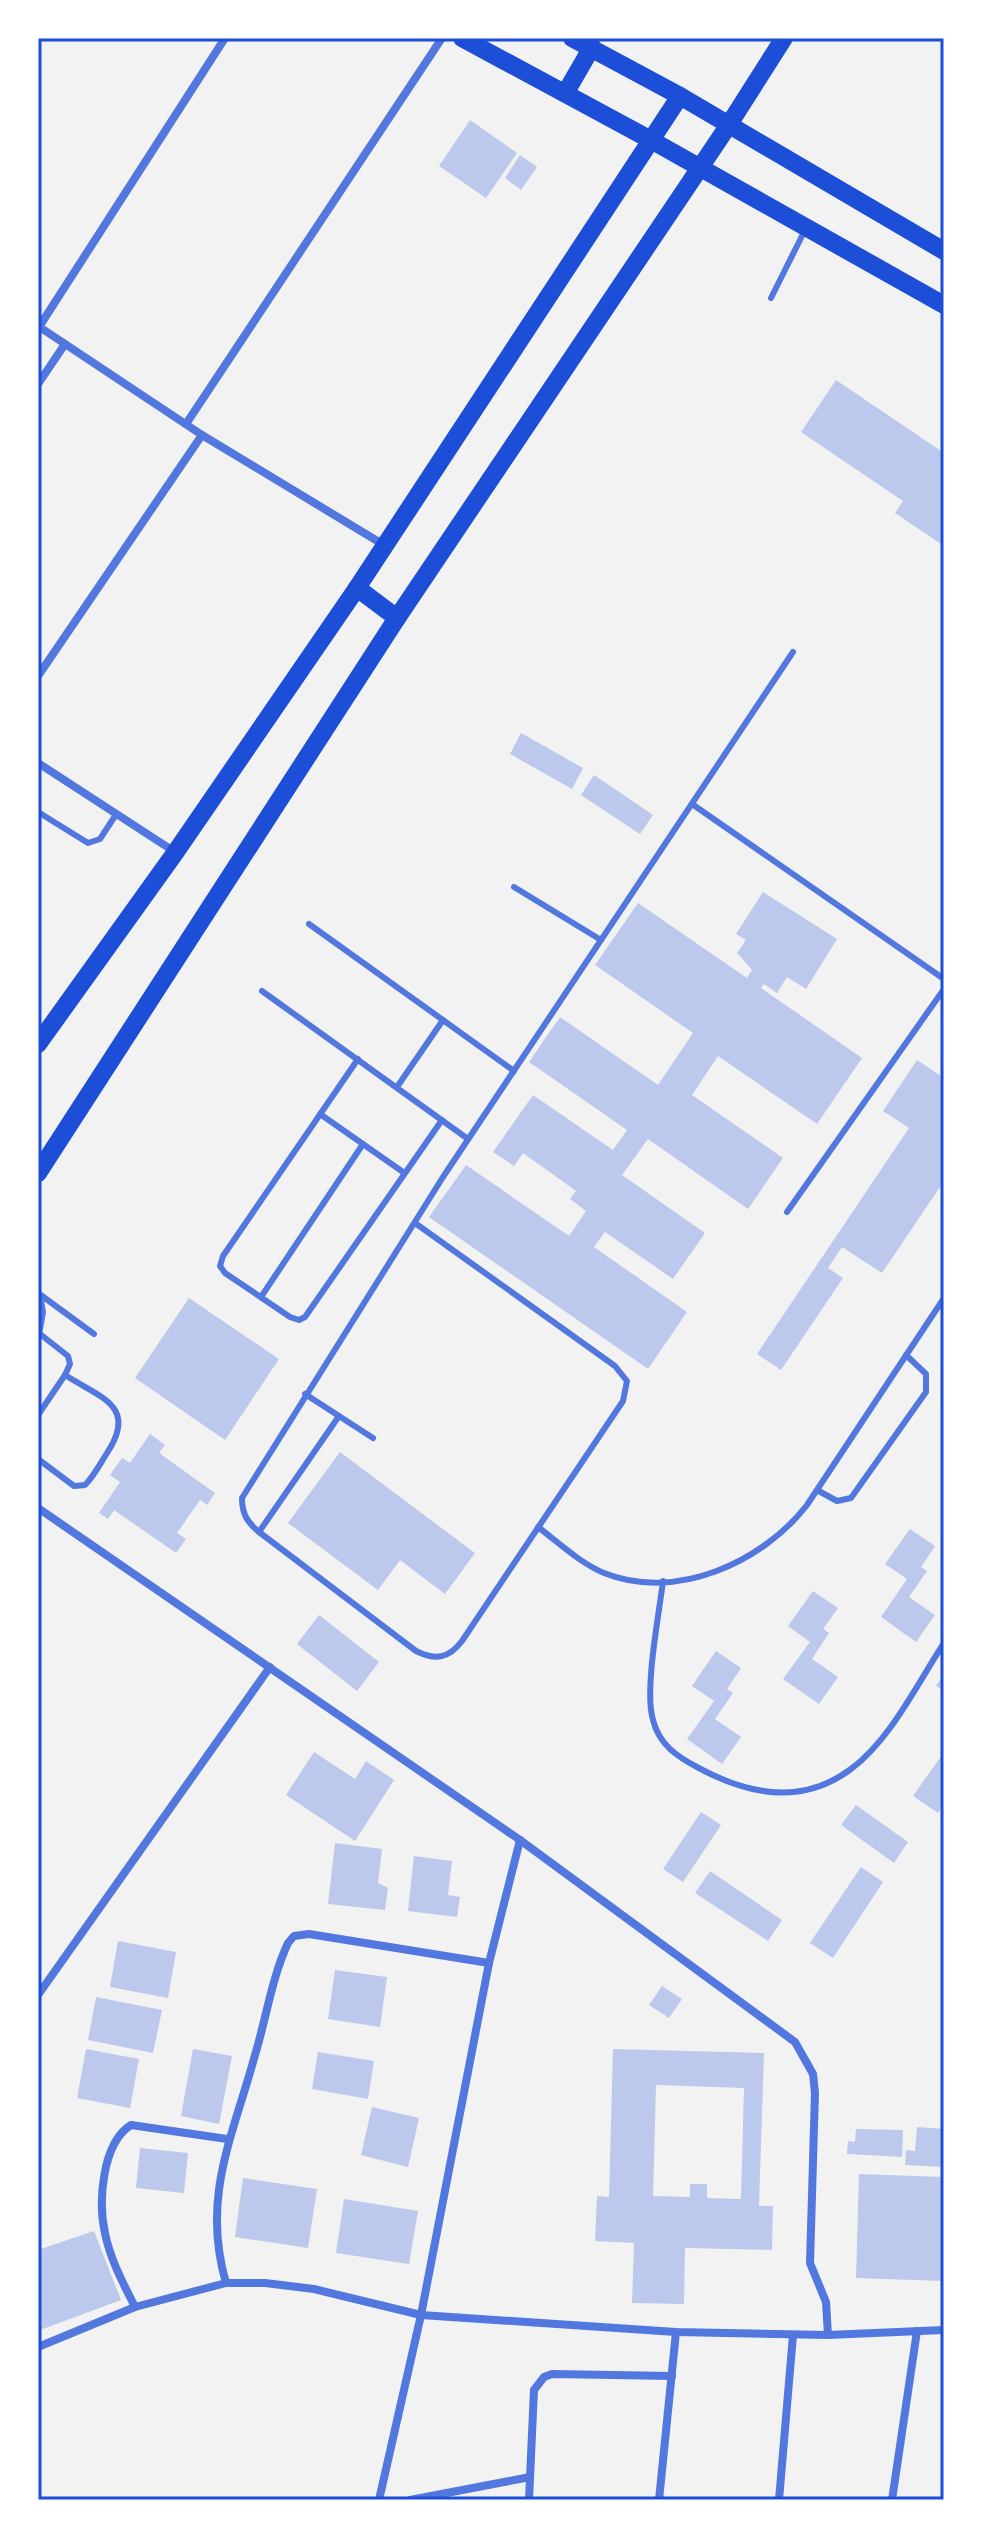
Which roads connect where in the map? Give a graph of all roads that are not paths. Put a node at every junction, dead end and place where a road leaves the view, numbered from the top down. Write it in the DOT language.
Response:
graph roads {
  1 [pos="225,38"];
  2 [pos="442,38"];
  3 [pos="462,38"];
  4 [pos="572,38"];
  5 [pos="784,38"];
  6 [pos="592,47"];
  7 [pos="566,92"];
  8 [pos="680,96"];
  9 [pos="728,126"];
  10 [pos="651,140"];
  11 [pos="702,168"];
  12 [pos="807,227"];
  13 [pos="944,251"];
  14 [pos="771,298"];
  15 [pos="944,305"];
  16 [pos="38,326"];
  17 [pos="65,344"];
  18 [pos="38,384"];
  19 [pos="186,424"];
  20 [pos="202,435"];
  21 [pos="384,546"];
  22 [pos="357,588"];
  23 [pos="397,618"];
  24 [pos="793,652"];
  25 [pos="38,676"];
  26 [pos="38,763"];
  27 [pos="692,804"];
  28 [pos="38,812"];
  29 [pos="115,816"];
  30 [pos="175,853"];
  31 [pos="514,887"];
  32 [pos="309,924"];
  33 [pos="601,940"];
  34 [pos="944,979"];
  35 [pos="944,989"];
  36 [pos="262,991"];
  37 [pos="443,1020"];
  38 [pos="38,1044"];
  39 [pos="358,1059"];
  40 [pos="514,1071"];
  41 [pos="397,1087"];
  42 [pos="320,1114"];
  43 [pos="442,1120"];
  44 [pos="468,1139"];
  45 [pos="363,1144"];
  46 [pos="403,1172"];
  47 [pos="38,1173"];
  48 [pos="787,1212"];
  49 [pos="415,1223"];
  50 [pos="39,1294"];
  51 [pos="261,1297"];
  52 [pos="944,1298"];
  53 [pos="94,1334"];
  54 [pos="39,1335"];
  55 [pos="906,1355"];
  56 [pos="65,1375"];
  57 [pos="305,1394"];
  58 [pos="38,1415"];
  59 [pos="339,1416"];
  60 [pos="373,1438"];
  61 [pos="38,1459"];
  62 [pos="817,1490"];
  63 [pos="38,1508"];
  64 [pos="538,1527"];
  65 [pos="259,1532"];
  66 [pos="663,1581"];
  67 [pos="944,1643"];
  68 [pos="270,1667"];
  69 [pos="520,1840"];
  70 [pos="489,1963"];
  71 [pos="38,1995"];
  72 [pos="227,2139"];
  73 [pos="226,2283"];
  74 [pos="135,2307"];
  75 [pos="421,2315"];
  76 [pos="944,2330"];
  77 [pos="917,2331"];
  78 [pos="676,2332"];
  79 [pos="793,2335"];
  80 [pos="828,2335"];
  81 [pos="38,2347"];
  82 [pos="672,2376"];
  83 [pos="530,2477"];
  84 [pos="379,2500"];
  85 [pos="410,2500"];
  86 [pos="529,2500"];
  87 [pos="659,2500"];
  88 [pos="779,2500"];
  89 [pos="892,2500"];
  1 -- 16 [label="street"];
  2 -- 19 [label="street"];
  3 -- 7 [label="main road"];
  4 -- 6 [label="main road"];
  5 -- 9 [label="main road"];
  6 -- 7 [label="main road"];
  6 -- 8 [label="main road"];
  7 -- 10 [label="main road"];
  8 -- 9 [label="main road"];
  8 -- 10 [label="main road"];
  9 -- 11 [label="main road"];
  9 -- 13 [label="main road"];
  10 -- 11 [label="main road"];
  10 -- 21 [label="main road"];
  11 -- 12 [label="main road"];
  11 -- 23 [label="main road"];
  12 -- 14 [label="lane"];
  12 -- 15 [label="main road"];
  16 -- 17 [label="street"];
  17 -- 18 [label="street"];
  17 -- 19 [label="street"];
  19 -- 20 [label="street"];
  20 -- 21 [label="street"];
  20 -- 25 [label="street"];
  21 -- 22 [label="main road"];
  22 -- 23 [label="main road"];
  22 -- 30 [label="main road"];
  23 -- 47 [label="main road"];
  24 -- 27 [label="lane"];
  26 -- 29 [label="street"];
  27 -- 33 [label="lane"];
  27 -- 34 [label="lane"];
  28 -- 29 [label="lane"];
  29 -- 30 [label="street"];
  30 -- 38 [label="main road"];
  31 -- 33 [label="lane"];
  32 -- 37 [label="lane"];
  33 -- 40 [label="lane"];
  35 -- 48 [label="lane"];
  36 -- 39 [label="lane"];
  37 -- 40 [label="lane"];
  37 -- 41 [label="lane"];
  39 -- 41 [label="lane"];
  39 -- 42 [label="lane"];
  40 -- 44 [label="lane"];
  41 -- 43 [label="lane"];
  42 -- 45 [label="lane"];
  42 -- 51 [label="lane"];
  43 -- 44 [label="lane"];
  43 -- 46 [label="lane"];
  44 -- 49 [label="lane"];
  45 -- 46 [label="lane"];
  45 -- 51 [label="lane"];
  46 -- 51 [label="lane"];
  49 -- 57 [label="lane"];
  49 -- 64 [label="lane"];
  50 -- 53 [label="lane"];
  50 -- 54 [label="lane"];
  52 -- 55 [label="lane"];
  54 -- 56 [label="lane"];
  55 -- 62 [label="lane"];
  55 -- 62 [label="lane"];
  56 -- 58 [label="lane"];
  56 -- 61 [label="lane"];
  57 -- 59 [label="lane"];
  57 -- 65 [label="lane"];
  59 -- 60 [label="lane"];
  59 -- 65 [label="lane"];
  62 -- 66 [label="lane"];
  63 -- 68 [label="street"];
  64 -- 65 [label="lane"];
  64 -- 66 [label="lane"];
  66 -- 67 [label="lane"];
  68 -- 69 [label="street"];
  68 -- 71 [label="street"];
  69 -- 70 [label="street"];
  69 -- 80 [label="street"];
  70 -- 72 [label="street"];
  70 -- 75 [label="street"];
  72 -- 73 [label="street"];
  72 -- 74 [label="street"];
  73 -- 74 [label="street"];
  73 -- 75 [label="street"];
  74 -- 81 [label="street"];
  75 -- 78 [label="street"];
  75 -- 84 [label="street"];
  76 -- 77 [label="street"];
  77 -- 80 [label="street"];
  77 -- 89 [label="street"];
  78 -- 79 [label="street"];
  78 -- 82 [label="street"];
  79 -- 80 [label="street"];
  79 -- 88 [label="street"];
  82 -- 83 [label="street"];
  82 -- 87 [label="street"];
  83 -- 85 [label="street"];
  83 -- 86 [label="street"];
}
